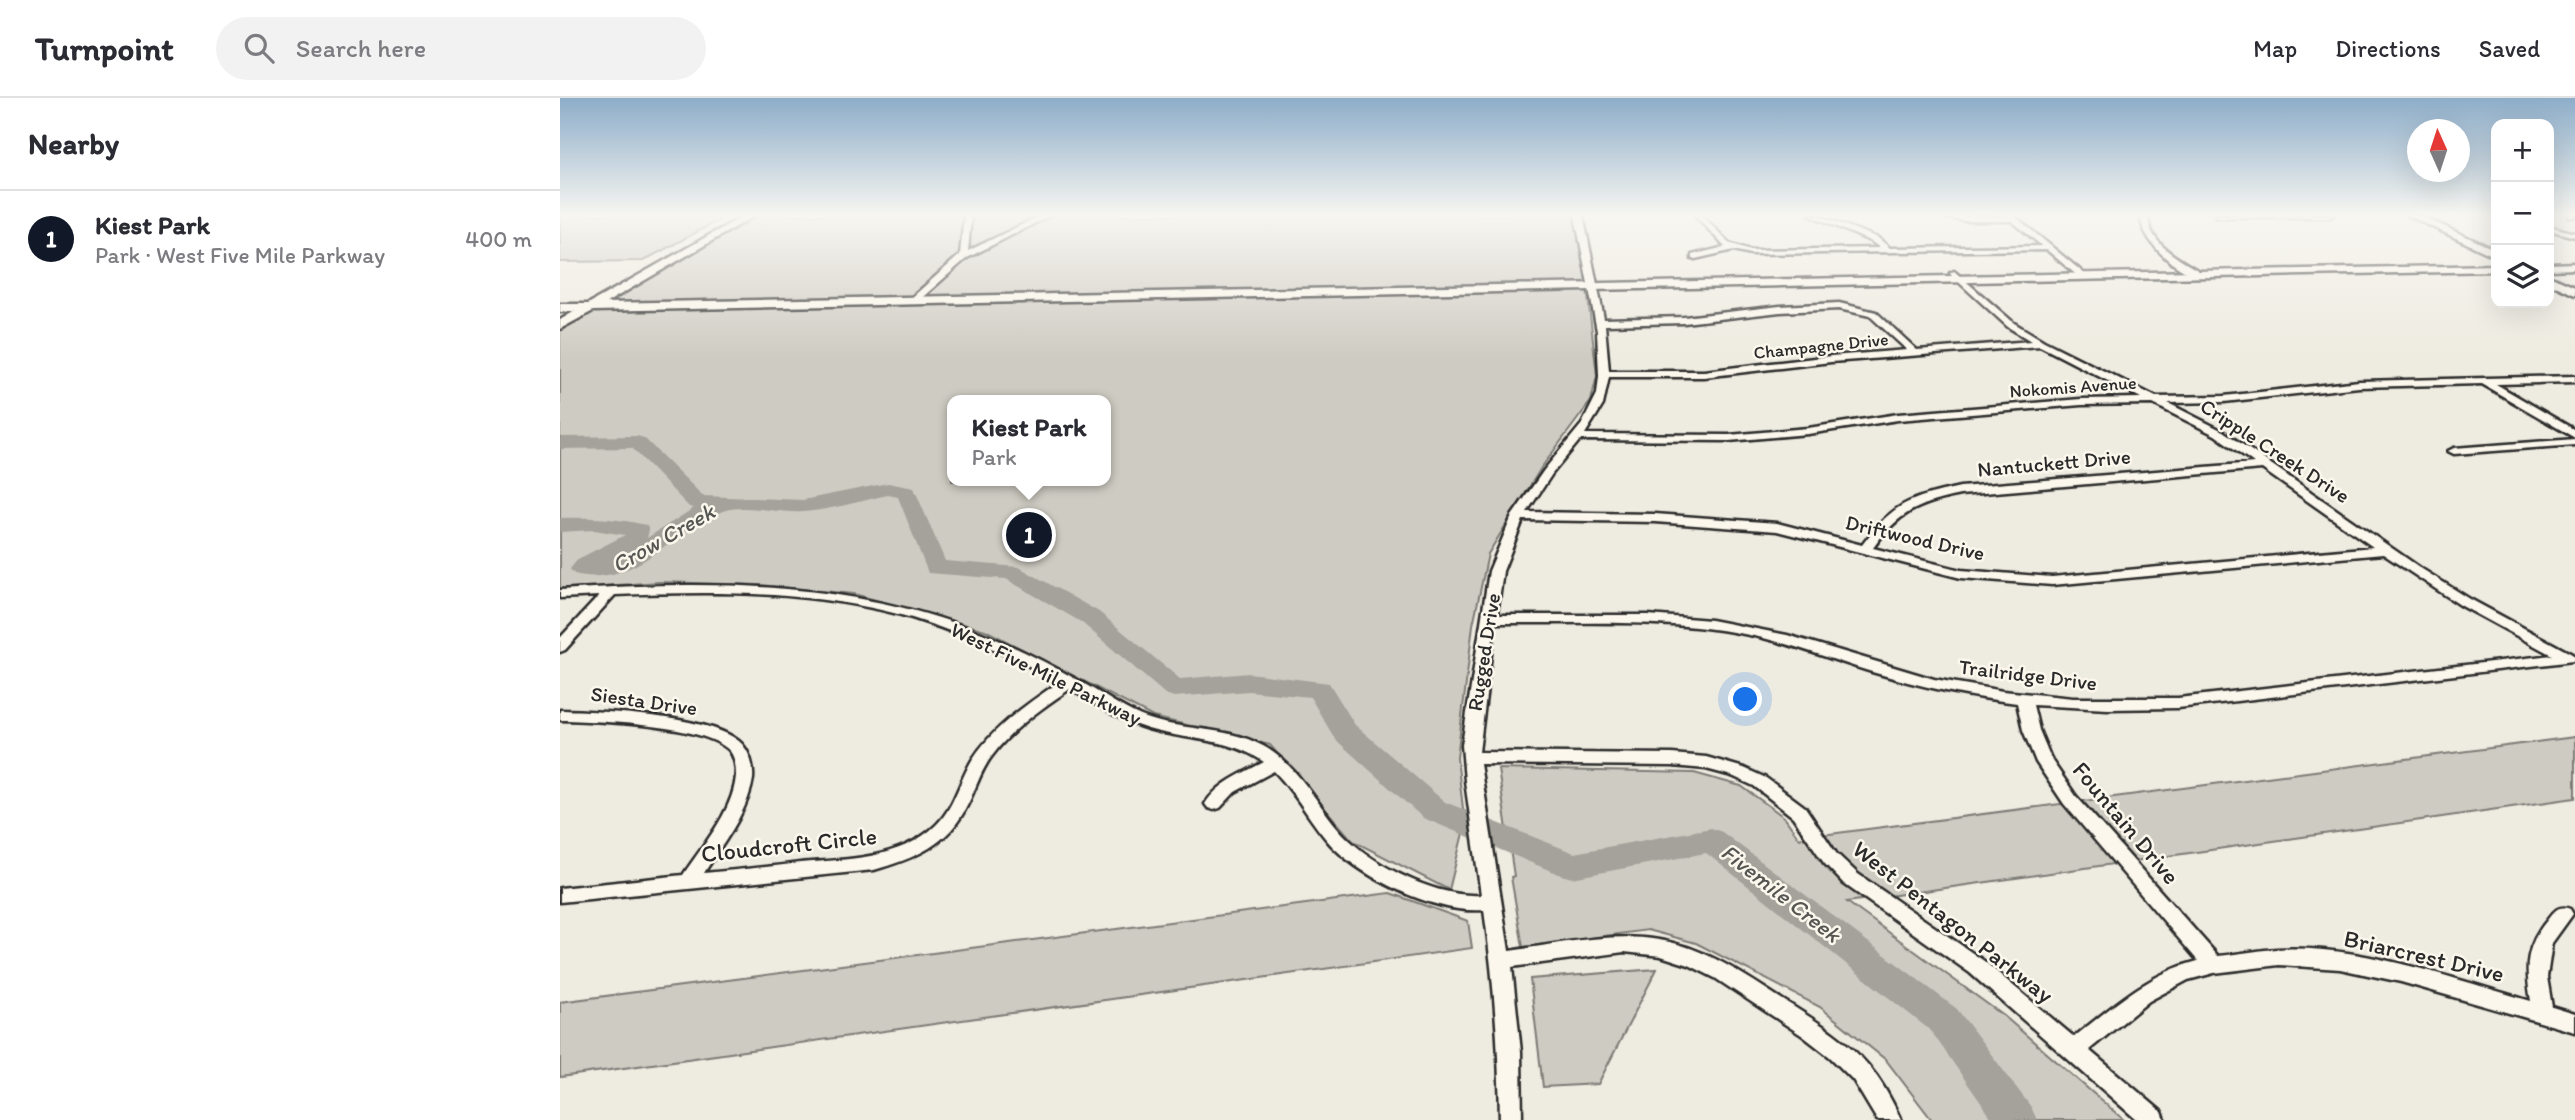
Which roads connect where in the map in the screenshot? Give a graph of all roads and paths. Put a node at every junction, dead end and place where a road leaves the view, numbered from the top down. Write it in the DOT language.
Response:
graph roads {
  1 [pos="652,263"];
  2 [pos="658,263"];
  3 [pos="956,263"];
  4 [pos="1588,263"];
  5 [pos="2067,263"];
  6 [pos="2181,263"];
  7 [pos="2575,264"];
  8 [pos="2491,265"];
  9 [pos="2554,266"];
  10 [pos="2554,270"];
  11 [pos="2192,271"];
  12 [pos="2079,273"];
  13 [pos="1957,276"];
  14 [pos="2554,281"];
  15 [pos="2575,283"];
  16 [pos="1592,284"];
  17 [pos="2575,291"];
  18 [pos="916,298"];
  19 [pos="574,306"];
  20 [pos="1598,322"];
  21 [pos="560,325"];
  22 [pos="2041,343"];
  23 [pos="1914,352"];
  24 [pos="1605,374"];
  25 [pos="2575,379"];
  26 [pos="2483,381"];
  27 [pos="2157,400"];
  28 [pos="2575,435"];
  29 [pos="1575,438"];
  30 [pos="2575,442"];
  31 [pos="2454,451"];
  32 [pos="2267,465"];
  33 [pos="1518,516"];
  34 [pos="1866,549"];
  35 [pos="2387,550"];
  36 [pos="612,590"];
  37 [pos="560,594"];
  38 [pos="1488,619"];
  39 [pos="560,647"];
  40 [pos="2572,660"];
  41 [pos="1070,682"];
  42 [pos="2024,699"];
  43 [pos="560,715"];
  44 [pos="1471,758"];
  45 [pos="1276,763"];
  46 [pos="1214,804"];
  47 [pos="689,881"];
  48 [pos="560,895"];
  49 [pos="1493,901"];
  50 [pos="2563,914"];
  51 [pos="1500,960"];
  52 [pos="2214,965"];
  53 [pos="2543,1013"];
  54 [pos="2575,1023"];
  55 [pos="2075,1049"];
  56 [pos="1511,1120"];
  57 [pos="1890,1120"];
  58 [pos="2154,1120"];
  1 -- 19 [label="main road"];
  2 -- 19 [label="main road"];
  3 -- 18 [label="street"];
  4 -- 16 [label="street, Rugged Drive"];
  5 -- 12 [label="street"];
  6 -- 11 [label="street"];
  7 -- 9 [label="main road"];
  8 -- 11 [label="main road"];
  10 -- 15 [label="main road"];
  11 -- 12 [label="main road"];
  12 -- 13 [label="main road"];
  13 -- 16 [label="main road"];
  13 -- 22 [label="street, Cripple Creek Drive"];
  14 -- 17 [label="main road"];
  16 -- 18 [label="main road"];
  16 -- 20 [label="street, Rugged Drive"];
  18 -- 19 [label="main road"];
  19 -- 21 [label="main road"];
  20 -- 23 [label="street"];
  20 -- 24 [label="street, Rugged Drive"];
  22 -- 23 [label="street, Champagne Drive"];
  22 -- 27 [label="street, Cripple Creek Drive"];
  23 -- 24 [label="street, Champagne Drive"];
  24 -- 29 [label="street, Rugged Drive"];
  25 -- 26 [label="street, Nokomis Avenue"];
  26 -- 27 [label="street, Nokomis Avenue"];
  26 -- 28 [label="street"];
  27 -- 29 [label="street, Nokomis Avenue"];
  27 -- 32 [label="street, Cripple Creek Drive"];
  29 -- 33 [label="street, Rugged Drive"];
  30 -- 31 [label="street"];
  32 -- 34 [label="street, Nantuckett Drive"];
  32 -- 35 [label="street, Cripple Creek Drive"];
  33 -- 34 [label="street, Driftwood Drive"];
  33 -- 38 [label="street, Rugged Drive"];
  34 -- 35 [label="street, Driftwood Drive"];
  35 -- 40 [label="street, Cripple Creek Drive"];
  36 -- 37 [label="street, West Five Mile Parkway"];
  36 -- 39 [label="street"];
  36 -- 41 [label="street, West Five Mile Parkway"];
  38 -- 42 [label="street, Trailridge Drive"];
  38 -- 44 [label="street, Rugged Drive"];
  40 -- 42 [label="street, Trailridge Drive"];
  41 -- 45 [label="street, West Five Mile Parkway"];
  41 -- 47 [label="street, Cloudcroft Circle"];
  42 -- 52 [label="street, Fountain Drive"];
  43 -- 47 [label="street, Siesta Drive"];
  44 -- 49 [label="street, Rugged Drive"];
  44 -- 55 [label="street, West Pentagon Parkway"];
  45 -- 46 [label="street"];
  45 -- 49 [label="street, West Five Mile Parkway"];
  47 -- 48 [label="street, Cloudcroft Circle"];
  49 -- 51 [label="street, Rugged Drive"];
  50 -- 53 [label="street"];
  51 -- 56 [label="street, Rugged Drive"];
  51 -- 57 [label="street"];
  52 -- 53 [label="street, Briarcrest Drive"];
  52 -- 55 [label="street, Briarcrest Drive"];
  53 -- 54 [label="street, Briarcrest Drive"];
  55 -- 58 [label="street, West Pentagon Parkway"];
}
